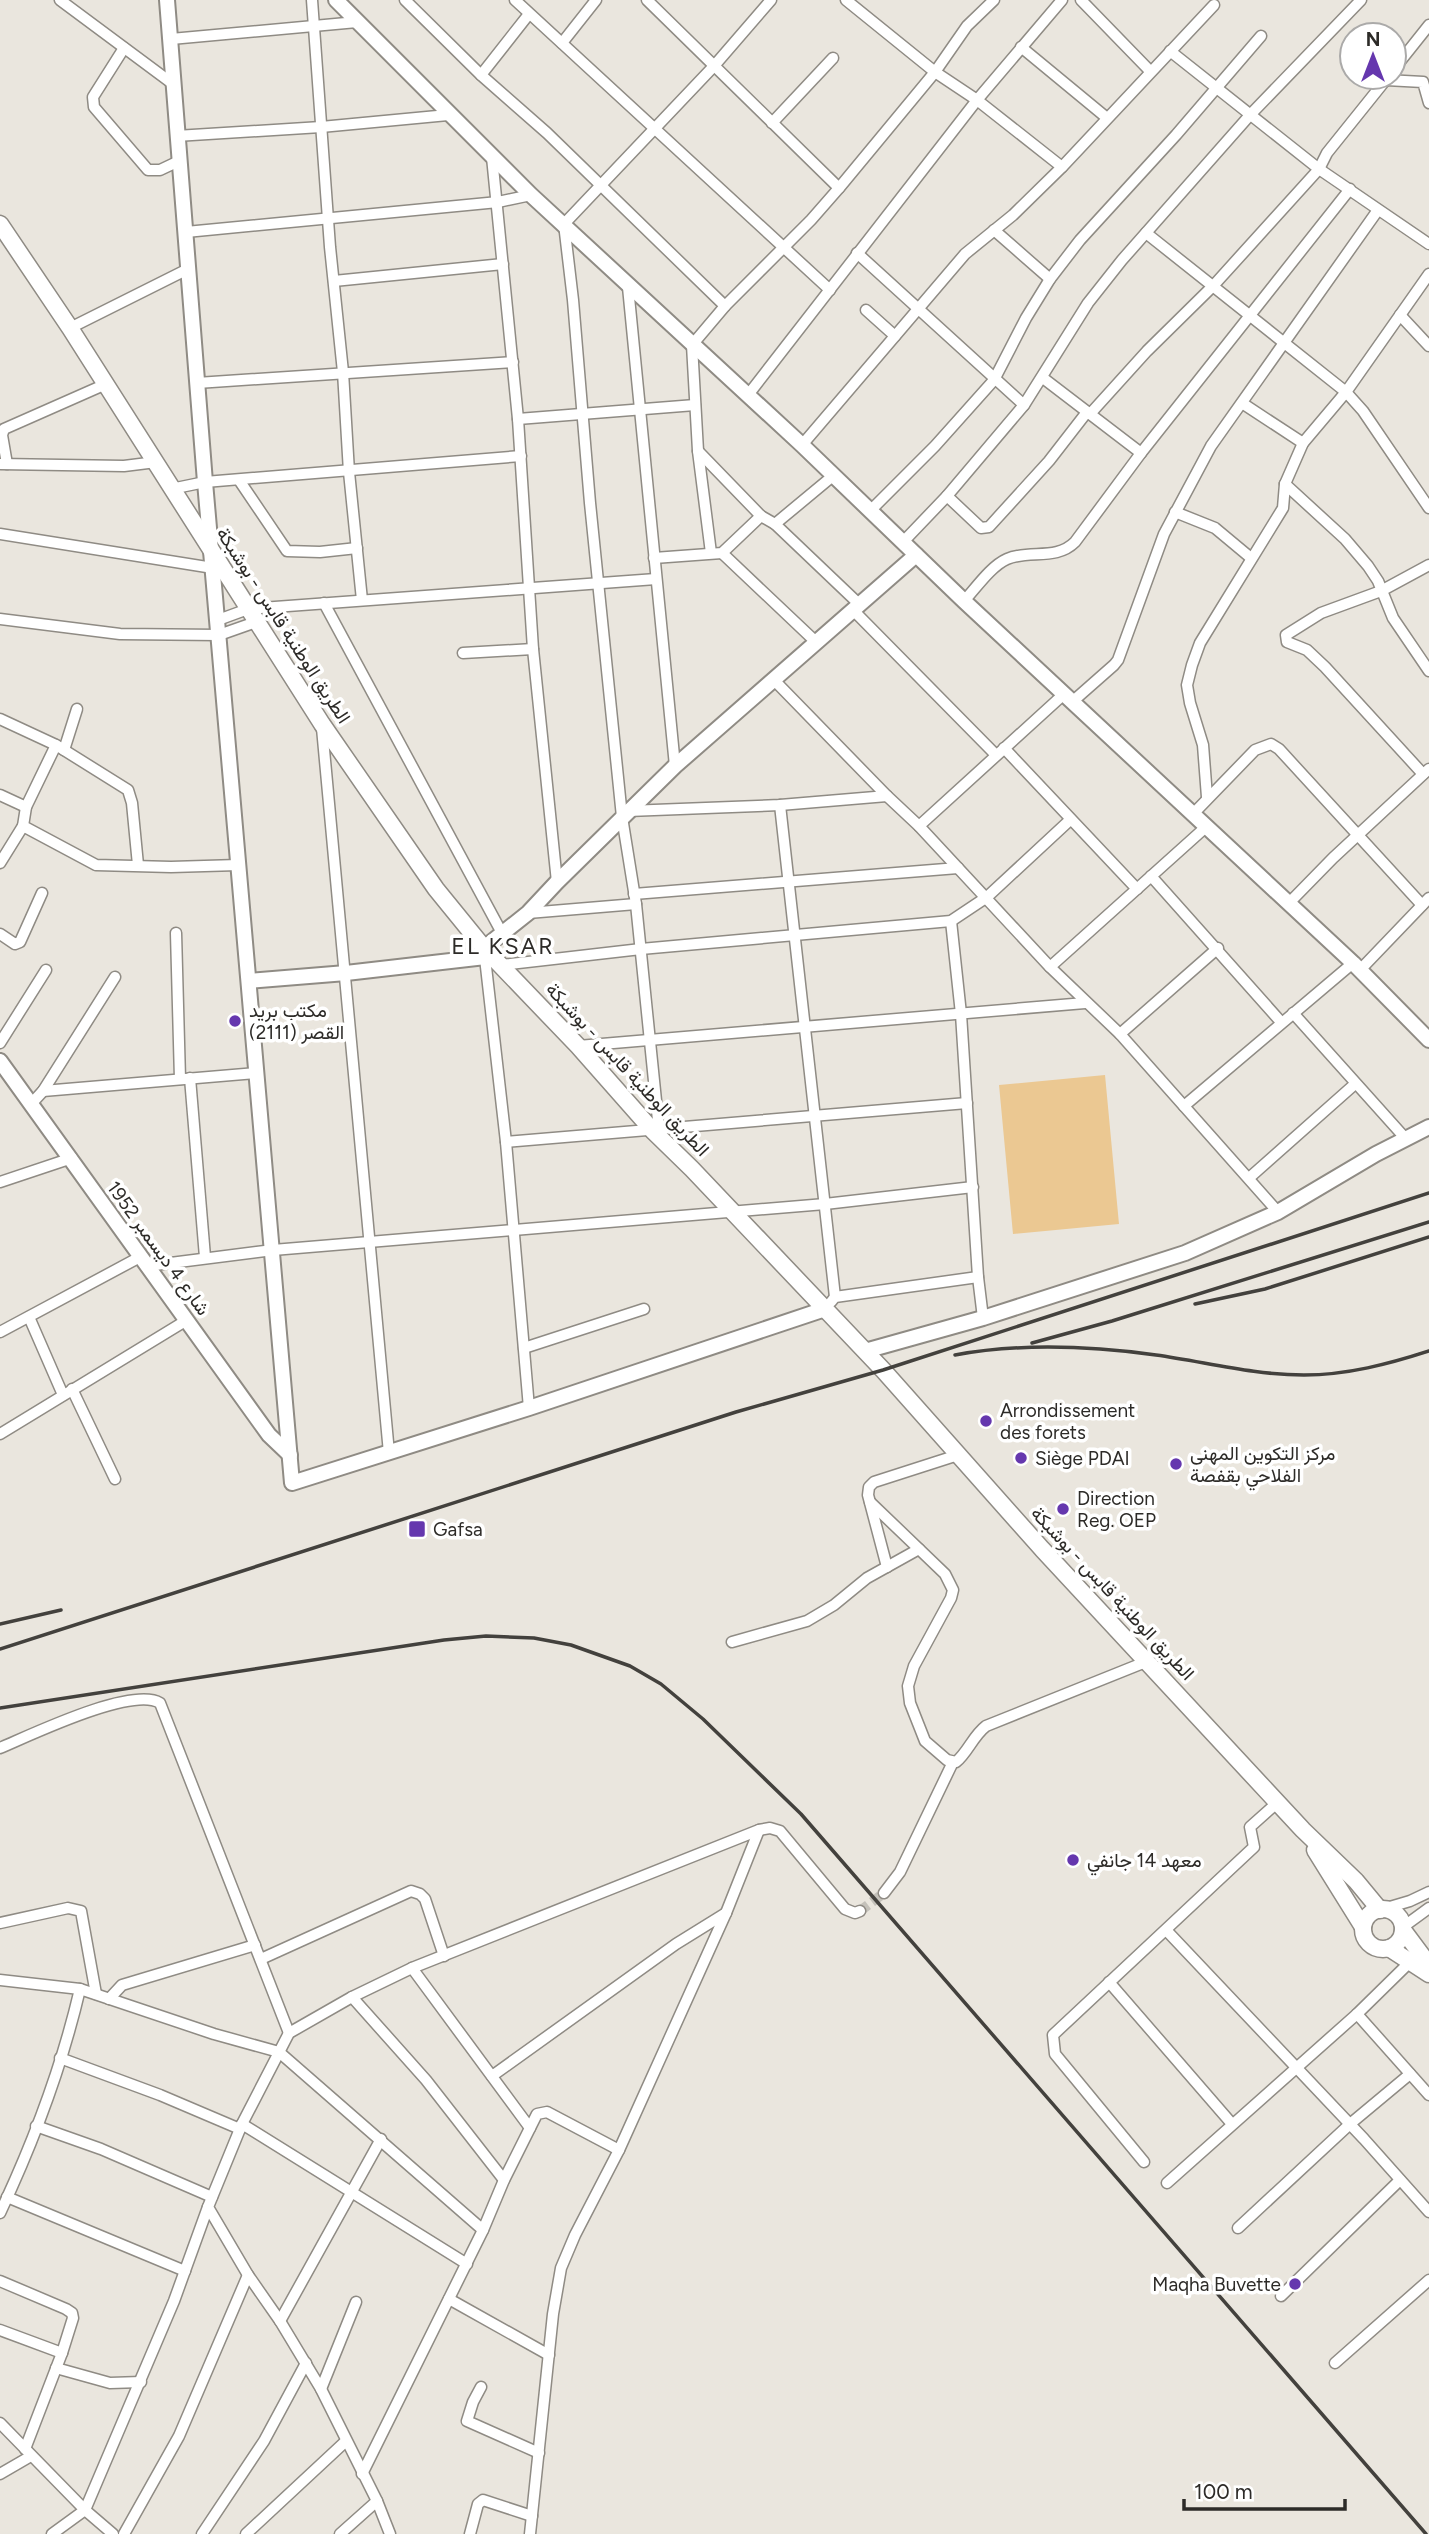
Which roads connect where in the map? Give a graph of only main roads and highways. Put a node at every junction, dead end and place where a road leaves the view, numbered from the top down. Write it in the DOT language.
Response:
graph roads {
  1 [pos="0,224"];
  2 [pos="1303,1830"];
  3 [pos="1382,1910"];
  4 [pos="1363,1927"];
  5 [pos="1402,1929"];
  6 [pos="1390,1948"];
  7 [pos="1429,1965"];
  8 [pos="1429,1974"];
  1 -- 2 [label="main road, الطريق الوطنية قابس - بوشبكة"];
  2 -- 3 [label="main road, الطريق الوطنية قابس - بوشبكة"];
  2 -- 4 [label="main road, الطريق الوطنية قابس - بوشبكة"];
  3 -- 4 [label="main road"];
  3 -- 5 [label="main road"];
  4 -- 6 [label="main road"];
  5 -- 6 [label="main road"];
  5 -- 7 [label="main road"];
  6 -- 8 [label="main road"];
}
